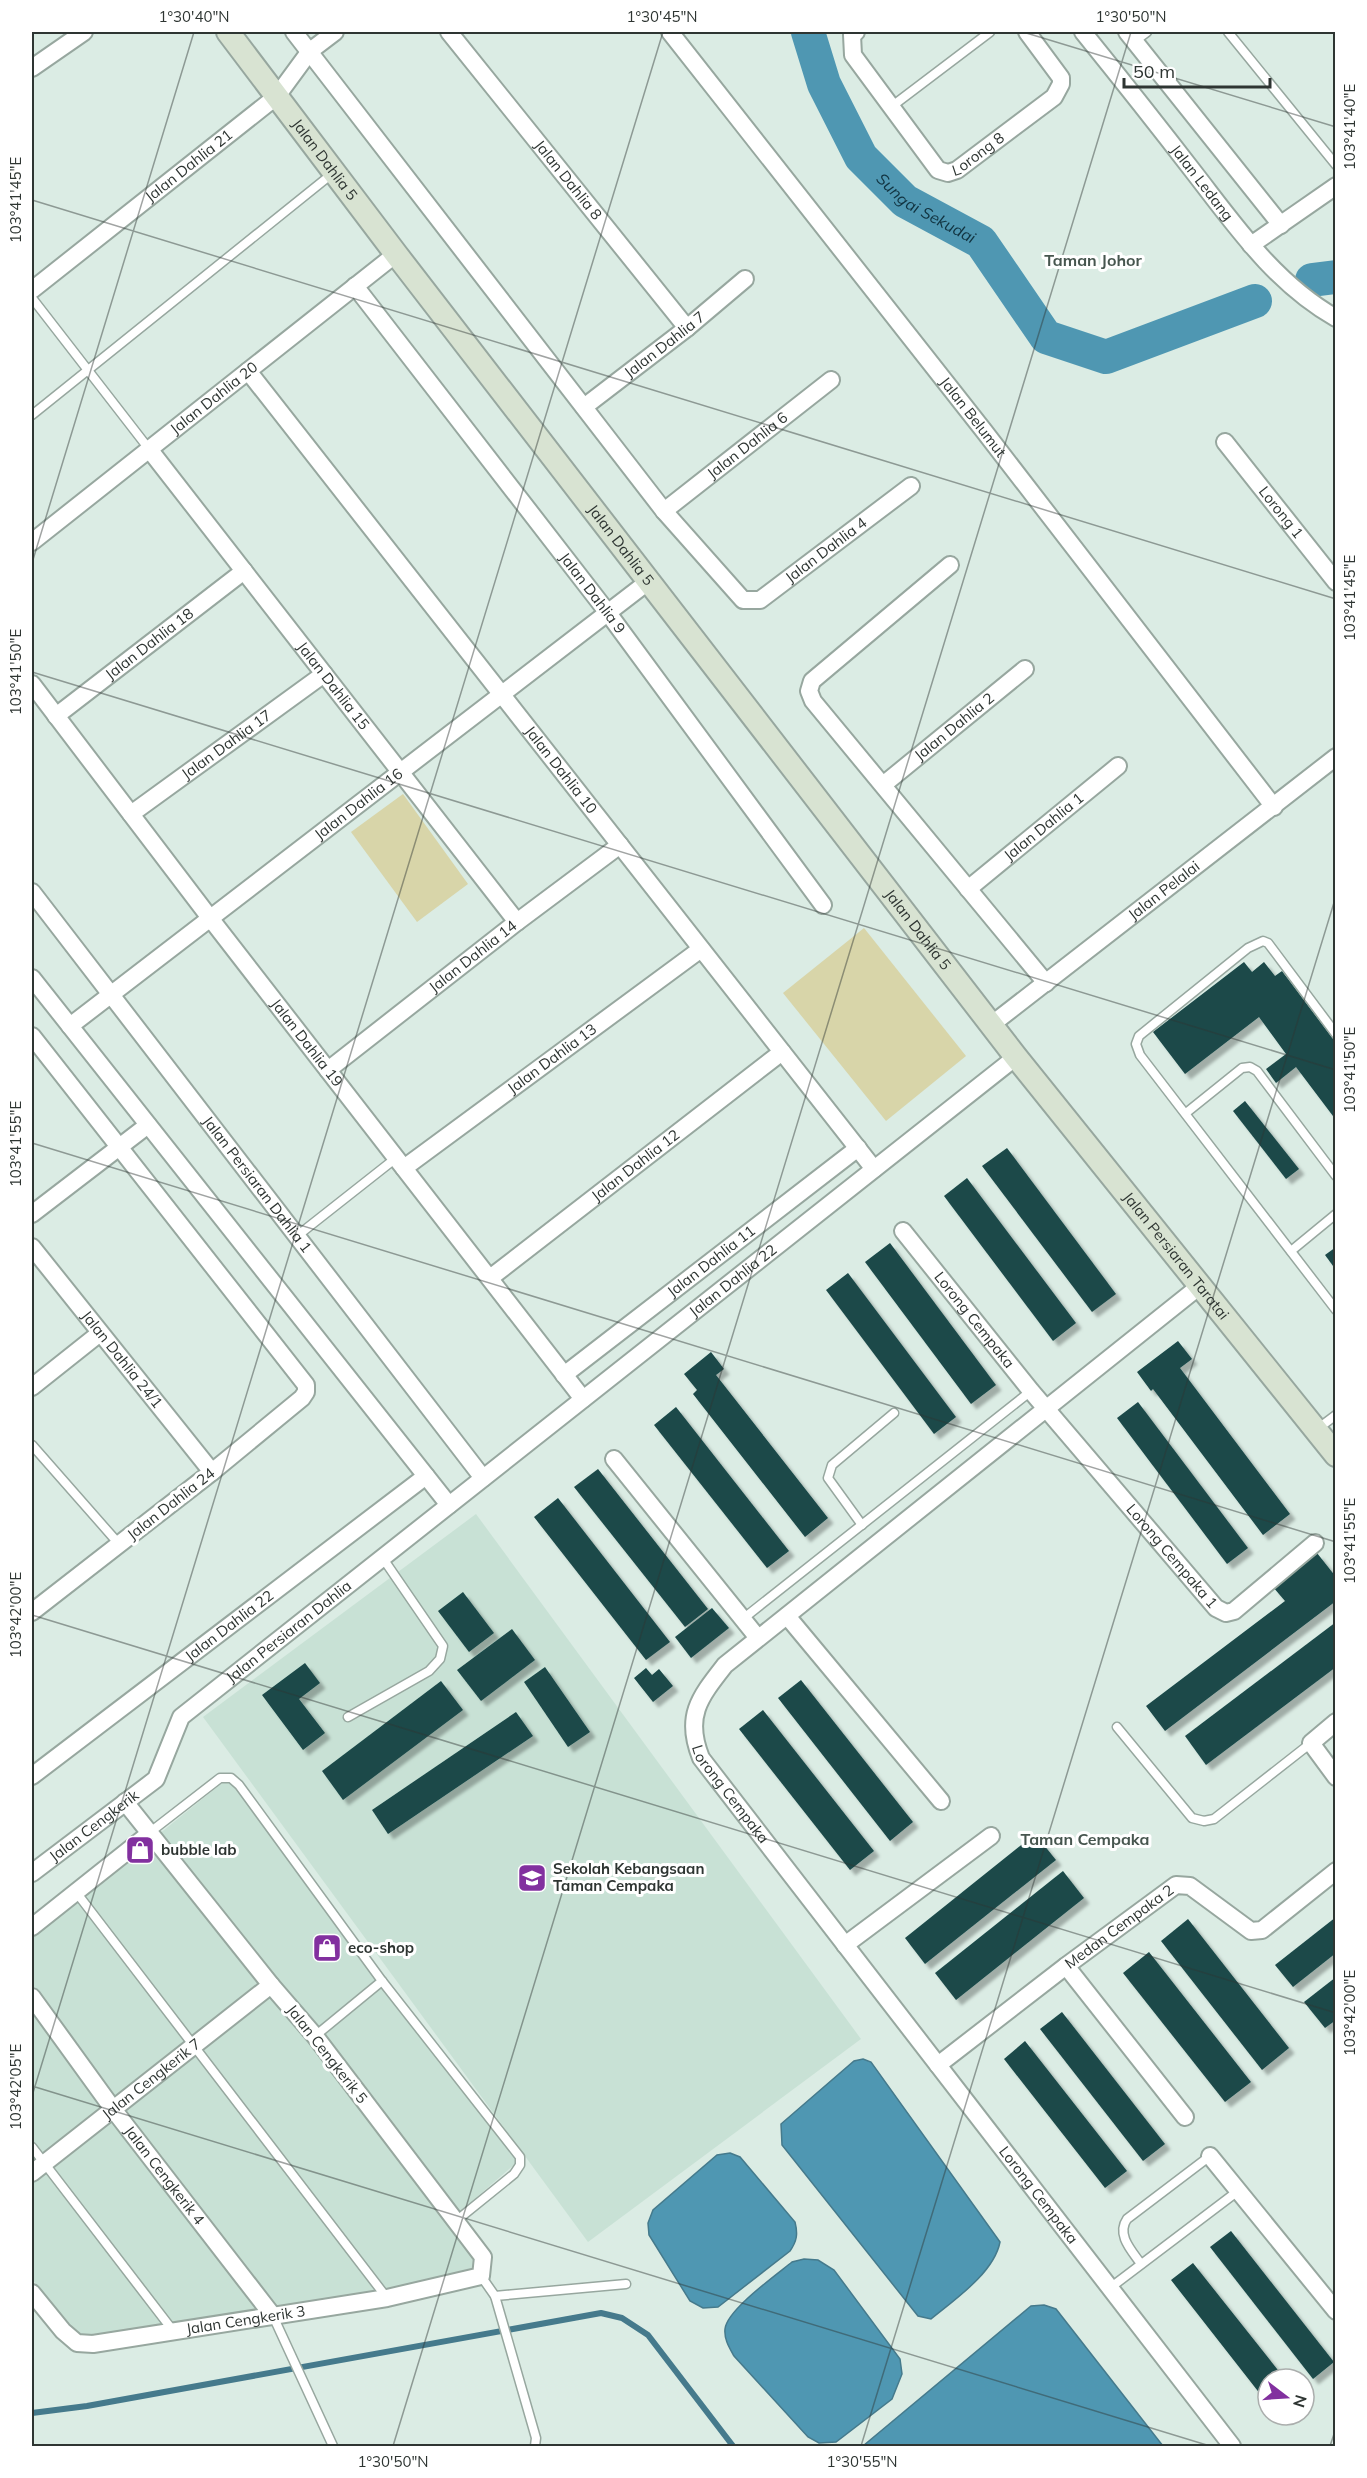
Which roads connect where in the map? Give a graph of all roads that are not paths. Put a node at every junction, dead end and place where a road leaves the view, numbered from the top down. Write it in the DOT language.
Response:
graph roads {
  1 [pos="84,32"];
  2 [pos="228,32"];
  3 [pos="294,32"];
  4 [pos="335,32"];
  5 [pos="449,32"];
  6 [pos="670,32"];
  7 [pos="990,32"];
  8 [pos="1027,32"];
  9 [pos="1083,32"];
  10 [pos="1228,32"];
  11 [pos="854,33"];
  12 [pos="1137,35"];
  13 [pos="310,51"];
  14 [pos="32,68"];
  15 [pos="277,96"];
  16 [pos="891,107"];
  17 [pos="1335,165"];
  18 [pos="334,172"];
  19 [pos="1335,186"];
  20 [pos="1281,225"];
  21 [pos="1251,245"];
  22 [pos="396,254"];
  23 [pos="745,279"];
  24 [pos="355,286"];
  25 [pos="32,290"];
  26 [pos="32,298"];
  27 [pos="1335,318"];
  28 [pos="687,328"];
  29 [pos="87,370"];
  30 [pos="248,371"];
  31 [pos="831,380"];
  32 [pos="584,407"];
  33 [pos="32,415"];
  34 [pos="1225,442"];
  35 [pos="149,449"];
  36 [pos="911,486"];
  37 [pos="664,511"];
  38 [pos="32,542"];
  39 [pos="950,565"];
  40 [pos="244,571"];
  41 [pos="650,581"];
  42 [pos="1335,582"];
  43 [pos="608,613"];
  44 [pos="1025,669"];
  45 [pos="324,674"];
  46 [pos="32,684"];
  47 [pos="501,694"];
  48 [pos="56,716"];
  49 [pos="1335,757"];
  50 [pos="1118,766"];
  51 [pos="400,772"];
  52 [pos="883,785"];
  53 [pos="1274,807"];
  54 [pos="131,814"];
  55 [pos="620,845"];
  56 [pos="968,889"];
  57 [pos="32,892"];
  58 [pos="823,905"];
  59 [pos="210,918"];
  60 [pos="517,922"];
  61 [pos="701,949"];
  62 [pos="32,978"];
  63 [pos="1046,983"];
  64 [pos="110,994"];
  65 [pos="991,1025"];
  66 [pos="70,1026"];
  67 [pos="1335,1034"];
  68 [pos="32,1036"];
  69 [pos="782,1052"];
  70 [pos="1016,1057"];
  71 [pos="328,1070"];
  72 [pos="1186,1113"];
  73 [pos="148,1125"];
  74 [pos="118,1147"];
  75 [pos="858,1148"];
  76 [pos="400,1163"];
  77 [pos="874,1169"];
  78 [pos="1335,1176"];
  79 [pos="32,1214"];
  80 [pos="1335,1214"];
  81 [pos="903,1230"];
  82 [pos="297,1236"];
  83 [pos="32,1247"];
  84 [pos="1291,1251"];
  85 [pos="490,1278"];
  86 [pos="1201,1285"];
  87 [pos="1335,1310"];
  88 [pos="100,1333"];
  89 [pos="564,1375"];
  90 [pos="32,1387"];
  91 [pos="1031,1391"];
  92 [pos="583,1399"];
  93 [pos="1047,1408"];
  94 [pos="894,1413"];
  95 [pos="1335,1415"];
  96 [pos="1316,1430"];
  97 [pos="32,1445"];
  98 [pos="1335,1455"];
  99 [pos="614,1459"];
  100 [pos="212,1473"];
  101 [pos="426,1476"];
  102 [pos="483,1478"];
  103 [pos="449,1505"];
  104 [pos="862,1525"];
  105 [pos="1315,1542"];
  106 [pos="119,1544"];
  107 [pos="382,1557"];
  108 [pos="32,1612"];
  109 [pos="787,1616"];
  110 [pos="744,1618"];
  111 [pos="758,1638"];
  112 [pos="348,1718"];
  113 [pos="1335,1722"];
  114 [pos="1117,1727"];
  115 [pos="1311,1743"];
  116 [pos="32,1776"];
  117 [pos="1335,1777"];
  118 [pos="156,1779"];
  119 [pos="941,1801"];
  120 [pos="125,1802"];
  121 [pos="149,1834"];
  122 [pos="991,1836"];
  123 [pos="1335,1871"];
  124 [pos="32,1873"];
  125 [pos="76,1892"];
  126 [pos="32,1927"];
  127 [pos="845,1945"];
  128 [pos="1066,1966"];
  129 [pos="382,1981"];
  130 [pos="271,1985"];
  131 [pos="32,1997"];
  132 [pos="315,2036"];
  133 [pos="193,2047"];
  134 [pos="938,2065"];
  135 [pos="113,2109"];
  136 [pos="1185,2117"];
  137 [pos="32,2147"];
  138 [pos="1210,2156"];
  139 [pos="38,2168"];
  140 [pos="1238,2191"];
  141 [pos="456,2221"];
  142 [pos="1141,2264"];
  143 [pos="481,2276"];
  144 [pos="626,2284"];
  145 [pos="1110,2288"];
  146 [pos="32,2293"];
  147 [pos="495,2296"];
  148 [pos="387,2298"];
  149 [pos="1335,2311"];
  150 [pos="273,2316"];
  151 [pos="174,2333"];
  152 [pos="333,2446"];
  153 [pos="535,2446"];
  154 [pos="1232,2446"];
  1 -- 14 [label="street"];
  2 -- 15 [label="street, Jalan Dahlia 5"];
  3 -- 13 [label="street"];
  4 -- 13 [label="street, Jalan Dahlia 21"];
  5 -- 28 [label="street, Jalan Dahlia 8"];
  6 -- 53 [label="street, Jalan Belumut"];
  7 -- 16 [label="lane"];
  8 -- 16 [label="street, Lorong 8"];
  9 -- 21 [label="street, Jalan Ledang"];
  10 -- 17 [label="lane"];
  11 -- 16 [label="street, Lorong 8"];
  12 -- 20 [label="street"];
  13 -- 15 [label="street, Jalan Dahlia 21"];
  13 -- 32 [label="street"];
  15 -- 18 [label="street, Jalan Dahlia 5"];
  15 -- 25 [label="street, Jalan Dahlia 21"];
  18 -- 22 [label="street, Jalan Dahlia 5"];
  18 -- 29 [label="lane"];
  19 -- 20 [label="street"];
  20 -- 21 [label="street"];
  21 -- 27 [label="street, Jalan Ledang"];
  22 -- 24 [label="street, Jalan Dahlia 20"];
  22 -- 41 [label="street, Jalan Dahlia 5"];
  23 -- 28 [label="street, Jalan Dahlia 7"];
  24 -- 30 [label="street, Jalan Dahlia 20"];
  24 -- 43 [label="street, Jalan Dahlia 9"];
  26 -- 29 [label="lane"];
  28 -- 32 [label="street, Jalan Dahlia 7"];
  29 -- 33 [label="lane"];
  29 -- 35 [label="lane"];
  30 -- 35 [label="street, Jalan Dahlia 20"];
  30 -- 47 [label="street, Jalan Dahlia 10"];
  31 -- 37 [label="street, Jalan Dahlia 6"];
  32 -- 37 [label="street"];
  34 -- 42 [label="street, Lorong 1"];
  35 -- 38 [label="street, Jalan Dahlia 20"];
  35 -- 40 [label="street, Jalan Dahlia 15"];
  36 -- 37 [label="street, Jalan Dahlia 4"];
  39 -- 52 [label="street"];
  40 -- 45 [label="street, Jalan Dahlia 15"];
  40 -- 48 [label="street, Jalan Dahlia 18"];
  41 -- 43 [label="street, Jalan Dahlia 16"];
  41 -- 65 [label="street, Jalan Dahlia 5"];
  43 -- 47 [label="street, Jalan Dahlia 16"];
  43 -- 58 [label="street, Jalan Dahlia 9"];
  44 -- 52 [label="street, Jalan Dahlia 2"];
  45 -- 51 [label="street, Jalan Dahlia 15"];
  45 -- 54 [label="street, Jalan Dahlia 17"];
  46 -- 48 [label="street, Jalan Dahlia 19"];
  47 -- 51 [label="street, Jalan Dahlia 16"];
  47 -- 55 [label="street, Jalan Dahlia 10"];
  48 -- 54 [label="street, Jalan Dahlia 19"];
  49 -- 53 [label="street, Jalan Pelalai"];
  50 -- 56 [label="street, Jalan Dahlia 1"];
  51 -- 59 [label="street, Jalan Dahlia 16"];
  51 -- 60 [label="street, Jalan Dahlia 15"];
  52 -- 56 [label="street"];
  53 -- 63 [label="street, Jalan Pelalai"];
  54 -- 59 [label="street, Jalan Dahlia 19"];
  55 -- 60 [label="street, Jalan Dahlia 14"];
  55 -- 61 [label="street, Jalan Dahlia 10"];
  56 -- 63 [label="street"];
  57 -- 64 [label="street, Jalan Persiaran Dahlia 1"];
  59 -- 64 [label="street, Jalan Dahlia 16"];
  59 -- 71 [label="street, Jalan Dahlia 19"];
  60 -- 71 [label="street, Jalan Dahlia 14"];
  61 -- 69 [label="street, Jalan Dahlia 10"];
  61 -- 76 [label="street, Jalan Dahlia 13"];
  62 -- 66 [label="street"];
  63 -- 65 [label="street, Jalan Pelalai"];
  64 -- 66 [label="street, Jalan Dahlia 16"];
  64 -- 82 [label="street, Jalan Persiaran Dahlia 1"];
  65 -- 70 [label="street, Jalan Dahlia 5"];
  66 -- 73 [label="street"];
  67 -- 72 [label="lane"];
  68 -- 74 [label="street"];
  69 -- 75 [label="street, Jalan Dahlia 10"];
  69 -- 85 [label="street, Jalan Dahlia 12"];
  70 -- 77 [label="street, Jalan Dahlia 22"];
  70 -- 86 [label="street, Jalan Persiaran Taratai"];
  71 -- 76 [label="street, Jalan Dahlia 19"];
  72 -- 78 [label="lane"];
  72 -- 84 [label="lane"];
  73 -- 74 [label="street"];
  73 -- 101 [label="street"];
  74 -- 79 [label="street"];
  74 -- 100 [label="street, Jalan Dahlia 24"];
  75 -- 77 [label="street, Jalan Dahlia 10"];
  75 -- 89 [label="street, Jalan Dahlia 11"];
  76 -- 82 [label="lane"];
  76 -- 85 [label="street, Jalan Dahlia 19"];
  77 -- 92 [label="street, Jalan Dahlia 22"];
  80 -- 84 [label="lane"];
  81 -- 91 [label="street, Lorong Cempaka"];
  82 -- 102 [label="street, Jalan Persiaran Dahlia 1"];
  83 -- 88 [label="street, Jalan Dahlia 24/1"];
  84 -- 87 [label="lane"];
  85 -- 89 [label="street, Jalan Dahlia 19"];
  86 -- 93 [label="street, Lorong Cempaka"];
  86 -- 96 [label="street, Jalan Persiaran Taratai"];
  88 -- 90 [label="street"];
  88 -- 100 [label="street, Jalan Dahlia 24/1"];
  89 -- 92 [label="street, Jalan Dahlia 19"];
  91 -- 93 [label="street, Lorong Cempaka"];
  91 -- 104 [label="lane"];
  92 -- 102 [label="street, Jalan Dahlia 22"];
  93 -- 105 [label="street, Lorong Cempaka 1"];
  93 -- 109 [label="street, Lorong Cempaka"];
  94 -- 104 [label="lane"];
  95 -- 96 [label="lane"];
  96 -- 98 [label="street, Jalan Persiaran Taratai"];
  97 -- 106 [label="lane"];
  99 -- 110 [label="street"];
  100 -- 106 [label="street, Jalan Dahlia 24"];
  101 -- 103 [label="street"];
  101 -- 116 [label="street, Jalan Dahlia 22"];
  102 -- 103 [label="street, Jalan Dahlia 22"];
  103 -- 107 [label="street, Jalan Persiaran Dahlia"];
  104 -- 110 [label="lane"];
  106 -- 108 [label="street, Jalan Dahlia 24"];
  107 -- 112 [label="lane"];
  107 -- 118 [label="street, Jalan Persiaran Dahlia"];
  109 -- 111 [label="street, Lorong Cempaka"];
  109 -- 119 [label="street"];
  110 -- 111 [label="street"];
  111 -- 127 [label="street, Lorong Cempaka"];
  113 -- 115 [label="street"];
  114 -- 115 [label="lane"];
  115 -- 117 [label="street"];
  118 -- 120 [label="street, Jalan Cengkerik"];
  120 -- 121 [label="street, Jalan Cengkerik 5"];
  120 -- 124 [label="street, Jalan Cengkerik"];
  121 -- 125 [label="street"];
  121 -- 129 [label="lane"];
  121 -- 130 [label="street, Jalan Cengkerik 5"];
  122 -- 127 [label="street"];
  123 -- 128 [label="street, Medan Cempaka 2"];
  125 -- 126 [label="street"];
  125 -- 133 [label="lane"];
  127 -- 134 [label="street, Lorong Cempaka"];
  128 -- 134 [label="street, Medan Cempaka 2"];
  128 -- 136 [label="street"];
  129 -- 132 [label="lane"];
  129 -- 141 [label="lane"];
  130 -- 132 [label="street, Jalan Cengkerik 5"];
  130 -- 133 [label="street, Jalan Cengkerik 7"];
  131 -- 135 [label="street, Jalan Cengkerik 4"];
  132 -- 141 [label="street, Jalan Cengkerik 5"];
  133 -- 135 [label="street, Jalan Cengkerik 7"];
  133 -- 148 [label="lane"];
  134 -- 145 [label="street, Lorong Cempaka"];
  135 -- 139 [label="street, Jalan Cengkerik 7"];
  135 -- 150 [label="street, Jalan Cengkerik 4"];
  137 -- 139 [label="lane"];
  138 -- 140 [label="street"];
  138 -- 142 [label="lane"];
  139 -- 151 [label="lane"];
  140 -- 142 [label="lane"];
  140 -- 149 [label="street"];
  141 -- 143 [label="street, Jalan Cengkerik 5"];
  142 -- 145 [label="lane"];
  143 -- 147 [label="lane, Jalan Cengkerik 5"];
  143 -- 148 [label="street, Jalan Cengkerik 3"];
  144 -- 147 [label="lane"];
  145 -- 154 [label="street, Lorong Cempaka"];
  146 -- 151 [label="street, Jalan Cengkerik 3"];
  147 -- 153 [label="lane, Jalan Cengkerik 5"];
  148 -- 150 [label="street, Jalan Cengkerik 3"];
  150 -- 151 [label="street, Jalan Cengkerik 3"];
  150 -- 152 [label="lane, Jalan Cengkerik 4"];
}
